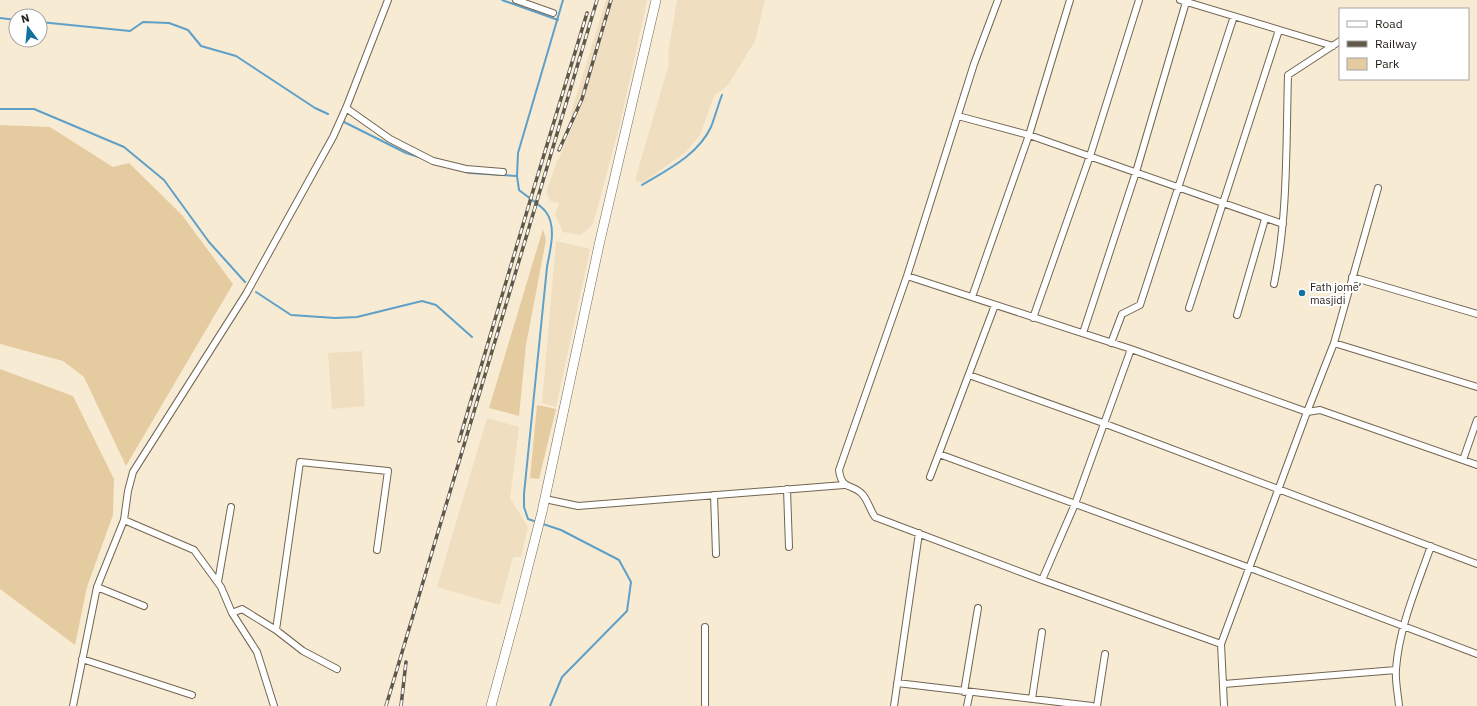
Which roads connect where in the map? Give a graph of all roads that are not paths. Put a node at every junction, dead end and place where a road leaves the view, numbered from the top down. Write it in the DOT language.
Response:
graph roads {
  1 [pos="388,0"];
  2 [pos="516,0"];
  3 [pos="656,0"];
  4 [pos="998,0"];
  5 [pos="1070,0"];
  6 [pos="1138,0"];
  7 [pos="1183,1"];
  8 [pos="553,13"];
  9 [pos="1234,16"];
  10 [pos="1279,30"];
  11 [pos="1339,42"];
  12 [pos="1333,46"];
  13 [pos="346,108"];
  14 [pos="958,116"];
  15 [pos="1029,135"];
  16 [pos="1090,156"];
  17 [pos="503,172"];
  18 [pos="1136,172"];
  19 [pos="1178,187"];
  20 [pos="1378,188"];
  21 [pos="1224,203"];
  22 [pos="1266,218"];
  23 [pos="1283,224"];
  24 [pos="907,276"];
  25 [pos="1352,277"];
  26 [pos="1274,284"];
  27 [pos="972,297"];
  28 [pos="995,305"];
  29 [pos="1189,308"];
  30 [pos="1477,314"];
  31 [pos="1237,315"];
  32 [pos="1033,318"];
  33 [pos="1083,333"];
  34 [pos="1111,343"];
  35 [pos="1334,343"];
  36 [pos="1131,349"];
  37 [pos="968,375"];
  38 [pos="1477,387"];
  39 [pos="1307,412"];
  40 [pos="1477,420"];
  41 [pos="1103,424"];
  42 [pos="939,454"];
  43 [pos="1463,460"];
  44 [pos="1477,465"];
  45 [pos="930,477"];
  46 [pos="844,485"];
  47 [pos="787,489"];
  48 [pos="1278,490"];
  49 [pos="714,495"];
  50 [pos="545,499"];
  51 [pos="1075,504"];
  52 [pos="231,507"];
  53 [pos="124,520"];
  54 [pos="919,533"];
  55 [pos="1431,546"];
  56 [pos="788,547"];
  57 [pos="378,550"];
  58 [pos="716,554"];
  59 [pos="1477,564"];
  60 [pos="1250,568"];
  61 [pos="1042,580"];
  62 [pos="218,582"];
  63 [pos="97,587"];
  64 [pos="144,606"];
  65 [pos="978,608"];
  66 [pos="232,613"];
  67 [pos="1404,626"];
  68 [pos="705,628"];
  69 [pos="276,630"];
  70 [pos="1042,632"];
  71 [pos="1222,644"];
  72 [pos="1105,654"];
  73 [pos="1477,654"];
  74 [pos="82,659"];
  75 [pos="338,669"];
  76 [pos="1396,670"];
  77 [pos="896,684"];
  78 [pos="1224,684"];
  79 [pos="967,692"];
  80 [pos="192,696"];
  81 [pos="1032,699"];
  82 [pos="1064,705"];
  83 [pos="73,706"];
  84 [pos="274,706"];
  85 [pos="491,706"];
  86 [pos="705,706"];
  87 [pos="894,706"];
  88 [pos="967,706"];
  89 [pos="1092,706"];
  90 [pos="1097,706"];
  91 [pos="1224,706"];
  92 [pos="1399,706"];
  1 -- 13 [label="street"];
  2 -- 8 [label="street"];
  3 -- 50 [label="main road"];
  4 -- 14 [label="street"];
  5 -- 15 [label="street"];
  6 -- 16 [label="street"];
  7 -- 9 [label="street"];
  7 -- 18 [label="street"];
  9 -- 10 [label="street"];
  9 -- 19 [label="street"];
  10 -- 12 [label="street"];
  10 -- 21 [label="street"];
  11 -- 12 [label="street"];
  12 -- 23 [label="street"];
  13 -- 17 [label="street"];
  13 -- 53 [label="street"];
  14 -- 15 [label="street"];
  14 -- 24 [label="street"];
  15 -- 16 [label="street"];
  15 -- 27 [label="street"];
  16 -- 18 [label="street"];
  16 -- 32 [label="street"];
  18 -- 19 [label="street"];
  18 -- 33 [label="street"];
  19 -- 21 [label="street"];
  19 -- 34 [label="street"];
  20 -- 25 [label="street"];
  21 -- 22 [label="street"];
  21 -- 29 [label="street"];
  22 -- 23 [label="street"];
  22 -- 31 [label="street"];
  23 -- 26 [label="street"];
  24 -- 27 [label="street"];
  24 -- 46 [label="street"];
  25 -- 30 [label="street"];
  25 -- 35 [label="street"];
  27 -- 28 [label="street"];
  28 -- 32 [label="street"];
  28 -- 37 [label="street"];
  32 -- 33 [label="street"];
  33 -- 34 [label="street"];
  34 -- 36 [label="street"];
  35 -- 38 [label="street"];
  35 -- 39 [label="street"];
  36 -- 39 [label="street"];
  36 -- 41 [label="street"];
  37 -- 41 [label="street"];
  37 -- 42 [label="street"];
  39 -- 43 [label="street"];
  39 -- 48 [label="street"];
  40 -- 43 [label="street"];
  41 -- 48 [label="street"];
  41 -- 51 [label="street"];
  42 -- 45 [label="street"];
  42 -- 51 [label="street"];
  43 -- 44 [label="street"];
  46 -- 47 [label="street"];
  46 -- 54 [label="street"];
  47 -- 49 [label="street"];
  47 -- 56 [label="street"];
  48 -- 55 [label="street"];
  48 -- 60 [label="street"];
  49 -- 50 [label="street"];
  49 -- 58 [label="street"];
  50 -- 85 [label="main road"];
  51 -- 60 [label="street"];
  51 -- 61 [label="street"];
  52 -- 62 [label="street"];
  53 -- 62 [label="street"];
  53 -- 63 [label="street"];
  54 -- 61 [label="street"];
  54 -- 77 [label="street"];
  55 -- 59 [label="street"];
  55 -- 67 [label="street"];
  57 -- 69 [label="street"];
  60 -- 67 [label="street"];
  60 -- 71 [label="street"];
  61 -- 71 [label="street"];
  62 -- 66 [label="street"];
  63 -- 64 [label="street"];
  63 -- 74 [label="street"];
  65 -- 79 [label="street"];
  66 -- 69 [label="street"];
  66 -- 84 [label="street"];
  67 -- 73 [label="street"];
  67 -- 76 [label="street"];
  68 -- 86 [label="street"];
  69 -- 75 [label="street"];
  70 -- 81 [label="street"];
  71 -- 78 [label="street"];
  72 -- 90 [label="street"];
  74 -- 80 [label="street"];
  74 -- 83 [label="street"];
  76 -- 78 [label="street"];
  76 -- 92 [label="street"];
  77 -- 79 [label="street"];
  77 -- 87 [label="street"];
  78 -- 91 [label="street"];
  79 -- 81 [label="street"];
  79 -- 88 [label="street"];
  81 -- 82 [label="street"];
  82 -- 89 [label="street"];
}
